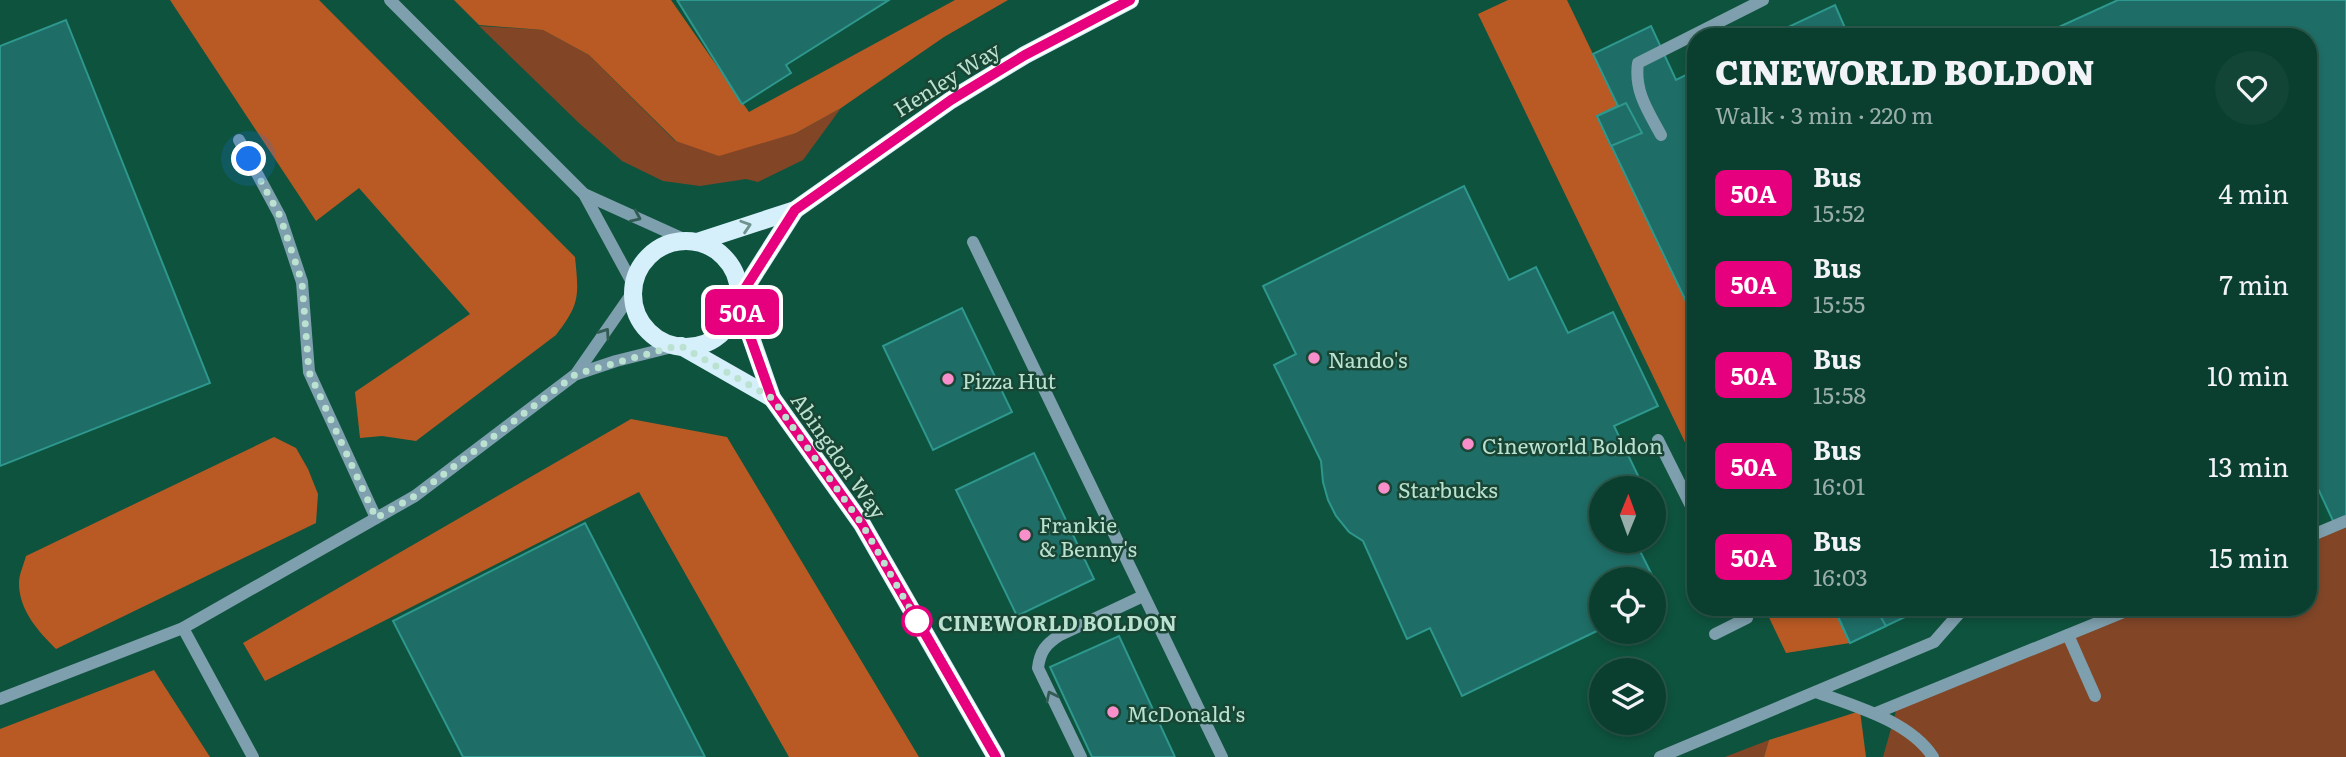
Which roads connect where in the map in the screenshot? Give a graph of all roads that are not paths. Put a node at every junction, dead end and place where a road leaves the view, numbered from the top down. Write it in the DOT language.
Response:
graph roads {
  1 [pos="390,0"];
  2 [pos="1130,0"];
  3 [pos="1763,0"];
  4 [pos="1108,5"];
  5 [pos="1707,28"];
  6 [pos="1687,38"];
  7 [pos="1661,135"];
  8 [pos="239,140"];
  9 [pos="584,194"];
  10 [pos="795,210"];
  11 [pos="692,241"];
  12 [pos="973,242"];
  13 [pos="633,289"];
  14 [pos="739,300"];
  15 [pos="678,346"];
  16 [pos="576,374"];
  17 [pos="772,398"];
  18 [pos="1658,440"];
  19 [pos="1687,498"];
  20 [pos="376,518"];
  21 [pos="2346,521"];
  22 [pos="2317,533"];
  23 [pos="1143,596"];
  24 [pos="1746,616"];
  25 [pos="1956,616"];
  26 [pos="2114,616"];
  27 [pos="183,628"];
  28 [pos="1715,634"];
  29 [pos="2068,635"];
  30 [pos="1816,692"];
  31 [pos="2095,696"];
  32 [pos="0,699"];
  33 [pos="1876,713"];
  34 [pos="253,757"];
  35 [pos="996,757"];
  36 [pos="1081,757"];
  37 [pos="1222,757"];
  38 [pos="1660,757"];
  39 [pos="1933,757"];
  1 -- 9 [label="street"];
  2 -- 4 [label="main road, Henley Way"];
  3 -- 5 [label="street"];
  4 -- 10 [label="main road, Henley Way"];
  6 -- 7 [label="street"];
  8 -- 20 [label="street"];
  9 -- 11 [label="street, one-way"];
  9 -- 13 [label="street"];
  11 -- 10 [label="main road, Henley Way, one-way"];
  10 -- 14 [label="main road, Henley Way"];
  11 -- 13 [label="main road"];
  11 -- 14 [label="main road"];
  12 -- 23 [label="street"];
  13 -- 15 [label="main road"];
  16 -- 13 [label="street, one-way"];
  14 -- 15 [label="main road"];
  14 -- 17 [label="main road, Abingdon Way"];
  15 -- 16 [label="street"];
  15 -- 17 [label="main road, Abingdon Way"];
  16 -- 20 [label="street"];
  17 -- 35 [label="main road, Abingdon Way"];
  18 -- 19 [label="street"];
  20 -- 27 [label="street"];
  21 -- 22 [label="street"];
  36 -- 23 [label="street, one-way"];
  23 -- 37 [label="street"];
  24 -- 28 [label="street"];
  25 -- 30 [label="street"];
  26 -- 29 [label="street"];
  27 -- 32 [label="street"];
  27 -- 34 [label="street"];
  29 -- 31 [label="street"];
  29 -- 33 [label="street"];
  30 -- 33 [label="street"];
  30 -- 38 [label="street"];
  33 -- 39 [label="street"];
}
